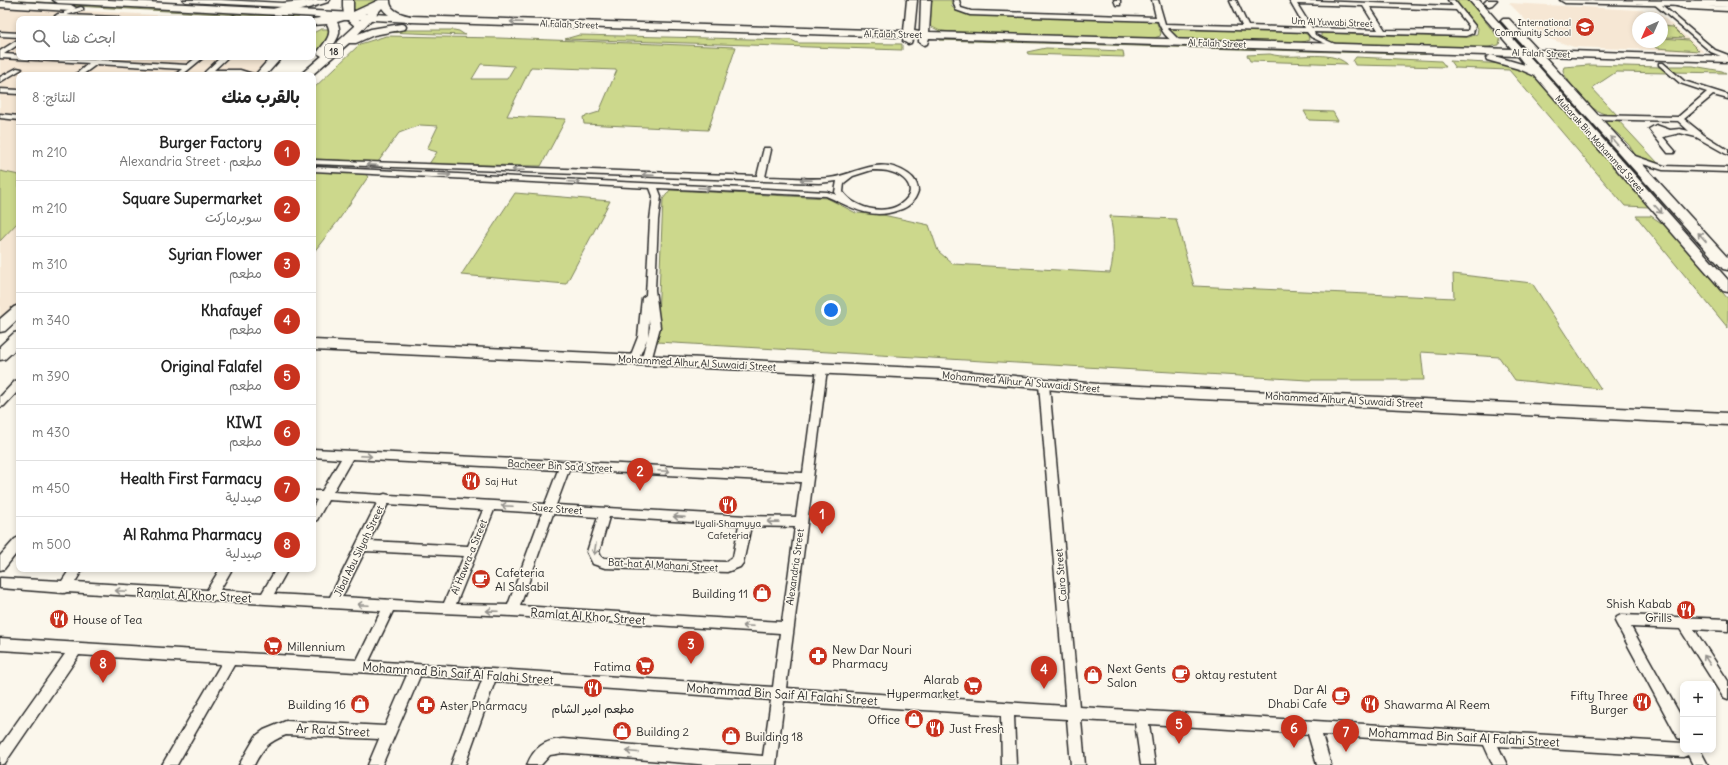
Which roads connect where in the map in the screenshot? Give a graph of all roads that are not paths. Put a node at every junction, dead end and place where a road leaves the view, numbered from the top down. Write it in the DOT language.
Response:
graph roads {
  1 [pos="182,0"];
  2 [pos="310,0"];
  3 [pos="325,0"];
  4 [pos="331,0"];
  5 [pos="348,0"];
  6 [pos="912,0"];
  7 [pos="926,0"];
  8 [pos="956,0"];
  9 [pos="1154,0"];
  10 [pos="1233,0"];
  11 [pos="1451,0"];
  12 [pos="1474,0"];
  13 [pos="1565,0"];
  14 [pos="224,1"];
  15 [pos="385,1"];
  16 [pos="1293,1"];
  17 [pos="1489,1"];
  18 [pos="90,2"];
  19 [pos="1336,2"];
  20 [pos="1655,2"];
  21 [pos="189,3"];
  22 [pos="1671,3"];
  23 [pos="0,4"];
  24 [pos="1365,4"];
  25 [pos="1728,4"];
  26 [pos="61,7"];
  27 [pos="1458,8"];
  28 [pos="1718,8"];
  29 [pos="1728,9"];
  30 [pos="274,11"];
  31 [pos="103,16"];
  32 [pos="208,16"];
  33 [pos="299,16"];
  34 [pos="1728,16"];
  35 [pos="316,17"];
  36 [pos="370,17"];
  37 [pos="316,19"];
  38 [pos="316,19"];
  39 [pos="411,19"];
  40 [pos="1160,19"];
  41 [pos="355,20"];
  42 [pos="910,20"];
  43 [pos="925,20"];
  44 [pos="331,22"];
  45 [pos="1493,22"];
  46 [pos="1162,26"];
  47 [pos="401,27"];
  48 [pos="316,29"];
  49 [pos="1246,29"];
  50 [pos="1383,32"];
  51 [pos="1311,33"];
  52 [pos="0,34"];
  53 [pos="877,34"];
  54 [pos="16,35"];
  55 [pos="958,36"];
  56 [pos="908,38"];
  57 [pos="924,38"];
  58 [pos="1163,39"];
  59 [pos="1524,41"];
  60 [pos="16,44"];
  61 [pos="343,44"];
  62 [pos="1302,45"];
  63 [pos="1335,46"];
  64 [pos="1479,51"];
  65 [pos="0,55"];
  66 [pos="1712,55"];
  67 [pos="16,56"];
  68 [pos="1523,56"];
  69 [pos="1538,57"];
  70 [pos="1491,58"];
  71 [pos="1728,58"];
  72 [pos="69,60"];
  73 [pos="99,60"];
  74 [pos="197,60"];
  75 [pos="221,60"];
  76 [pos="274,60"];
  77 [pos="281,60"];
  78 [pos="308,60"];
  79 [pos="316,60"];
  80 [pos="316,60"];
  81 [pos="1566,61"];
  82 [pos="96,62"];
  83 [pos="1661,64"];
  84 [pos="1728,66"];
  85 [pos="188,67"];
  86 [pos="19,69"];
  87 [pos="82,72"];
  88 [pos="182,72"];
  89 [pos="207,72"];
  90 [pos="263,72"];
  91 [pos="304,72"];
  92 [pos="306,72"];
  93 [pos="307,72"];
  94 [pos="1539,75"];
  95 [pos="1557,78"];
  96 [pos="0,80"];
  97 [pos="0,91"];
  98 [pos="16,92"];
  99 [pos="1712,92"];
  100 [pos="1728,97"];
  101 [pos="0,116"];
  102 [pos="1592,117"];
  103 [pos="16,118"];
  104 [pos="1680,119"];
  105 [pos="1699,135"];
  106 [pos="767,150"];
  107 [pos="1671,151"];
  108 [pos="1728,153"];
  109 [pos="1629,157"];
  110 [pos="316,162"];
  111 [pos="1663,168"];
  112 [pos="316,169"];
  113 [pos="1728,170"];
  114 [pos="844,177"];
  115 [pos="760,179"];
  116 [pos="1648,179"];
  117 [pos="653,186"];
  118 [pos="673,187"];
  119 [pos="844,201"];
  120 [pos="656,206"];
  121 [pos="1728,266"];
  122 [pos="1728,288"];
  123 [pos="16,312"];
  124 [pos="2,324"];
  125 [pos="316,345"];
  126 [pos="640,361"];
  127 [pos="822,369"];
  128 [pos="1044,385"];
  129 [pos="16,387"];
  130 [pos="0,403"];
  131 [pos="1728,419"];
  132 [pos="316,454"];
  133 [pos="349,455"];
  134 [pos="566,466"];
  135 [pos="807,478"];
  136 [pos="316,495"];
  137 [pos="325,496"];
  138 [pos="385,498"];
  139 [pos="491,505"];
  140 [pos="550,508"];
  141 [pos="316,512"];
  142 [pos="605,512"];
  143 [pos="746,521"];
  144 [pos="801,522"];
  145 [pos="16,546"];
  146 [pos="361,546"];
  147 [pos="471,551"];
  148 [pos="0,565"];
  149 [pos="74,572"];
  150 [pos="224,572"];
  151 [pos="280,572"];
  152 [pos="0,583"];
  153 [pos="64,588"];
  154 [pos="210,596"];
  155 [pos="265,599"];
  156 [pos="333,603"];
  157 [pos="389,606"];
  158 [pos="448,609"];
  159 [pos="512,611"];
  160 [pos="1683,624"];
  161 [pos="1728,625"];
  162 [pos="787,628"];
  163 [pos="0,644"];
  164 [pos="75,650"];
  165 [pos="231,658"];
  166 [pos="360,666"];
  167 [pos="416,670"];
  168 [pos="491,676"];
  169 [pos="1728,693"];
  170 [pos="778,694"];
  171 [pos="1007,709"];
  172 [pos="1073,713"];
  173 [pos="1141,717"];
  174 [pos="1313,728"];
  175 [pos="1680,728"];
  176 [pos="388,733"];
  177 [pos="1488,738"];
  178 [pos="1680,750"];
  179 [pos="1695,753"];
  180 [pos="0,758"];
  181 [pos="769,764"];
  182 [pos="169,765"];
  183 [pos="246,765"];
  184 [pos="375,765"];
  185 [pos="458,765"];
  186 [pos="534,765"];
  187 [pos="1009,765"];
  188 [pos="1078,765"];
  189 [pos="1148,765"];
  190 [pos="1324,765"];
  191 [pos="1500,765"];
  192 [pos="1701,765"];
  1 -- 21 [label="main road"];
  2 -- 14 [label="street"];
  3 -- 30 [label="main road"];
  4 -- 35 [label="main road"];
  5 -- 41 [label="main road"];
  6 -- 42 [label="main road"];
  7 -- 43 [label="main road"];
  8 -- 40 [label="street"];
  9 -- 40 [label="street"];
  10 -- 49 [label="street"];
  11 -- 27 [label="street"];
  12 -- 45 [label="main road, Mubarak Bin Mohammed Street"];
  13 -- 20 [label="main road"];
  14 -- 21 [label="street"];
  15 -- 36 [label="main road, 18"];
  15 -- 39 [label="main road"];
  15 -- 41 [label="main road"];
  16 -- 19 [label="street"];
  16 -- 51 [label="street"];
  17 -- 59 [label="main road, Mubarak Bin Mohammed Street"];
  18 -- 21 [label="main road, Al Falah Street"];
  18 -- 26 [label="main road, Al Falah Street"];
  18 -- 32 [label="main road, Al Falah Street"];
  19 -- 24 [label="street"];
  20 -- 22 [label="main road"];
  20 -- 66 [label="street"];
  21 -- 30 [label="main road, Al Falah Street"];
  22 -- 25 [label="main road"];
  22 -- 28 [label="street"];
  23 -- 26 [label="main road, Al Falah Street"];
  24 -- 27 [label="street"];
  24 -- 50 [label="street"];
  26 -- 31 [label="street"];
  27 -- 50 [label="street, Um Al Yuwabi Street"];
  28 -- 29 [label="street"];
  28 -- 34 [label="street"];
  30 -- 33 [label="main road, Al Falah Street"];
  36 -- 39 [label="main road, Al Falah Street"];
  36 -- 41 [label="main road, 18"];
  36 -- 41 [label="main road, Al Falah Street"];
  37 -- 41 [label="main road, Al Falah Street"];
  38 -- 44 [label="main road"];
  53 -- 39 [label="main road, Al Falah Street, one-way"];
  40 -- 46 [label="street"];
  41 -- 44 [label="main road"];
  41 -- 47 [label="main road, Al Falah Street"];
  41 -- 61 [label="main road, 18"];
  42 -- 53 [label="main road"];
  42 -- 56 [label="main road"];
  43 -- 55 [label="main road"];
  43 -- 57 [label="main road"];
  44 -- 48 [label="main road"];
  44 -- 80 [label="main road"];
  45 -- 64 [label="main road"];
  45 -- 68 [label="main road, Mubarak Bin Mohammed Street"];
  46 -- 49 [label="street, Um Al Yuwabi Street"];
  46 -- 58 [label="street"];
  47 -- 56 [label="main road, Al Falah Street"];
  47 -- 61 [label="main road"];
  49 -- 51 [label="street, Um Al Yuwabi Street"];
  50 -- 51 [label="street, Um Al Yuwabi Street"];
  51 -- 62 [label="street"];
  51 -- 63 [label="street"];
  52 -- 54 [label="street"];
  53 -- 56 [label="main road, Al Falah Street"];
  55 -- 57 [label="main road, Al Falah Street"];
  55 -- 58 [label="main road, Al Falah Street"];
  56 -- 57 [label="main road, Al Falah Street"];
  57 -- 70 [label="main road, Al Falah Street"];
  58 -- 62 [label="main road, Al Falah Street"];
  59 -- 69 [label="main road, Mubarak Bin Mohammed Street"];
  59 -- 81 [label="main road"];
  60 -- 65 [label="street"];
  61 -- 93 [label="main road, 18"];
  62 -- 63 [label="main road, Al Falah Street"];
  63 -- 64 [label="main road, Al Falah Street"];
  64 -- 68 [label="main road, Al Falah Street"];
  65 -- 67 [label="street"];
  66 -- 71 [label="main road, Al Falah Street"];
  66 -- 81 [label="main road, Al Falah Street"];
  68 -- 69 [label="main road, Al Falah Street"];
  68 -- 70 [label="main road, Al Falah Street"];
  68 -- 94 [label="main road, Mubarak Bin Mohammed Street"];
  69 -- 81 [label="main road, Al Falah Street"];
  69 -- 95 [label="main road, Mubarak Bin Mohammed Street"];
  70 -- 94 [label="main road"];
  72 -- 82 [label="street"];
  73 -- 82 [label="street"];
  74 -- 85 [label="street"];
  75 -- 89 [label="street"];
  76 -- 90 [label="main road"];
  77 -- 90 [label="main road"];
  78 -- 91 [label="main road"];
  79 -- 92 [label="main road"];
  81 -- 83 [label="main road, Al Falah Street"];
  81 -- 95 [label="main road"];
  82 -- 85 [label="street"];
  82 -- 87 [label="street"];
  83 -- 84 [label="main road, Al Falah Street"];
  83 -- 99 [label="street"];
  85 -- 88 [label="street"];
  86 -- 96 [label="street"];
  94 -- 122 [label="main road, Mubarak Bin Mohammed Street, one-way"];
  95 -- 102 [label="main road, Mubarak Bin Mohammed Street"];
  97 -- 98 [label="street"];
  99 -- 100 [label="street"];
  99 -- 104 [label="street"];
  101 -- 103 [label="street"];
  102 -- 104 [label="street"];
  109 -- 102 [label="main road, Mubarak Bin Mohammed Street, one-way"];
  104 -- 105 [label="street"];
  105 -- 107 [label="street"];
  105 -- 108 [label="street"];
  106 -- 115 [label="street"];
  109 -- 111 [label="street"];
  109 -- 116 [label="main road, Mubarak Bin Mohammed Street"];
  115 -- 110 [label="street, one-way"];
  111 -- 113 [label="street"];
  111 -- 116 [label="street"];
  112 -- 117 [label="street, one-way"];
  114 -- 115 [label="street, one-way"];
  114 -- 119 [label="street"];
  114 -- 119 [label="street"];
  121 -- 116 [label="main road, Mubarak Bin Mohammed Street, one-way"];
  117 -- 118 [label="street"];
  117 -- 120 [label="street"];
  118 -- 119 [label="street, one-way"];
  118 -- 120 [label="street"];
  120 -- 126 [label="street"];
  123 -- 124 [label="main road"];
  125 -- 126 [label="main road, Mohammed Alhur Al Suwaidi Street"];
  126 -- 127 [label="main road, Mohammed Alhur Al Suwaidi Street"];
  127 -- 128 [label="main road, Mohammed Alhur Al Suwaidi Street"];
  127 -- 135 [label="street, Alexandria Street"];
  128 -- 131 [label="main road, Mohammed Alhur Al Suwaidi Street"];
  128 -- 172 [label="street, Cairo Street"];
  129 -- 130 [label="street"];
  132 -- 133 [label="street, Bacheer Bin Sa'd Street"];
  133 -- 134 [label="street, Bacheer Bin Sa'd Street, one-way"];
  133 -- 137 [label="street"];
  134 -- 135 [label="street, Bacheer Bin Sa'd Street, one-way"];
  134 -- 140 [label="street"];
  135 -- 144 [label="street, Alexandria Street"];
  136 -- 137 [label="street, Suez Street"];
  137 -- 138 [label="street, Suez Street"];
  137 -- 141 [label="street"];
  138 -- 139 [label="street, Suez Street"];
  138 -- 146 [label="street, Jibal Abu Silyah Street"];
  140 -- 139 [label="street, Suez Street, one-way"];
  139 -- 147 [label="street, Al Hawra-a Street"];
  140 -- 142 [label="street, Suez Street"];
  140 -- 159 [label="street"];
  143 -- 142 [label="street, Suez Street, one-way"];
  142 -- 143 [label="street, Bat-hat Al Mahani Street, one-way"];
  144 -- 143 [label="street, Suez Street, one-way"];
  144 -- 162 [label="street, Alexandria Street"];
  145 -- 148 [label="street"];
  146 -- 147 [label="street"];
  146 -- 156 [label="street, Jibal Abu Silyah Street"];
  147 -- 158 [label="street, Al Hawra-a Street"];
  149 -- 153 [label="street"];
  150 -- 154 [label="street"];
  151 -- 155 [label="street"];
  152 -- 153 [label="street, Ramlat Al Khor Street"];
  154 -- 153 [label="street, Ramlat Al Khor Street, one-way"];
  154 -- 155 [label="street, Ramlat Al Khor Street"];
  155 -- 156 [label="street, Ramlat Al Khor Street"];
  157 -- 156 [label="street, Ramlat Al Khor Street, one-way"];
  157 -- 158 [label="street, Ramlat Al Khor Street"];
  157 -- 166 [label="street"];
  159 -- 158 [label="street, Ramlat Al Khor Street, one-way"];
  162 -- 159 [label="street, Ramlat Al Khor Street, one-way"];
  160 -- 161 [label="street"];
  169 -- 160 [label="street, one-way"];
  160 -- 175 [label="street"];
  162 -- 170 [label="street, Alexandria Street"];
  163 -- 164 [label="street, Mohammad Bin Saif Al Falahi Street"];
  164 -- 165 [label="street, Mohammad Bin Saif Al Falahi Street"];
  164 -- 180 [label="street"];
  165 -- 166 [label="street, Mohammad Bin Saif Al Falahi Street"];
  165 -- 182 [label="street"];
  166 -- 167 [label="street, Mohammad Bin Saif Al Falahi Street"];
  167 -- 168 [label="street, Mohammad Bin Saif Al Falahi Street"];
  167 -- 176 [label="street"];
  168 -- 170 [label="street, Mohammad Bin Saif Al Falahi Street"];
  168 -- 185 [label="street"];
  170 -- 171 [label="street, Mohammad Bin Saif Al Falahi Street"];
  170 -- 181 [label="street, Alexandria Street"];
  171 -- 172 [label="street, Mohammad Bin Saif Al Falahi Street"];
  171 -- 187 [label="street"];
  172 -- 173 [label="street, Mohammad Bin Saif Al Falahi Street"];
  172 -- 188 [label="street, Cairo Street"];
  173 -- 174 [label="street, Mohammad Bin Saif Al Falahi Street"];
  173 -- 189 [label="street"];
  174 -- 177 [label="street, Mohammad Bin Saif Al Falahi Street"];
  174 -- 190 [label="street"];
  176 -- 183 [label="street, Ar Ra'd Street"];
  176 -- 184 [label="street"];
  177 -- 178 [label="street, Mohammad Bin Saif Al Falahi Street"];
  177 -- 191 [label="street"];
  179 -- 192 [label="street"];
  181 -- 186 [label="street, one-way"];
}
